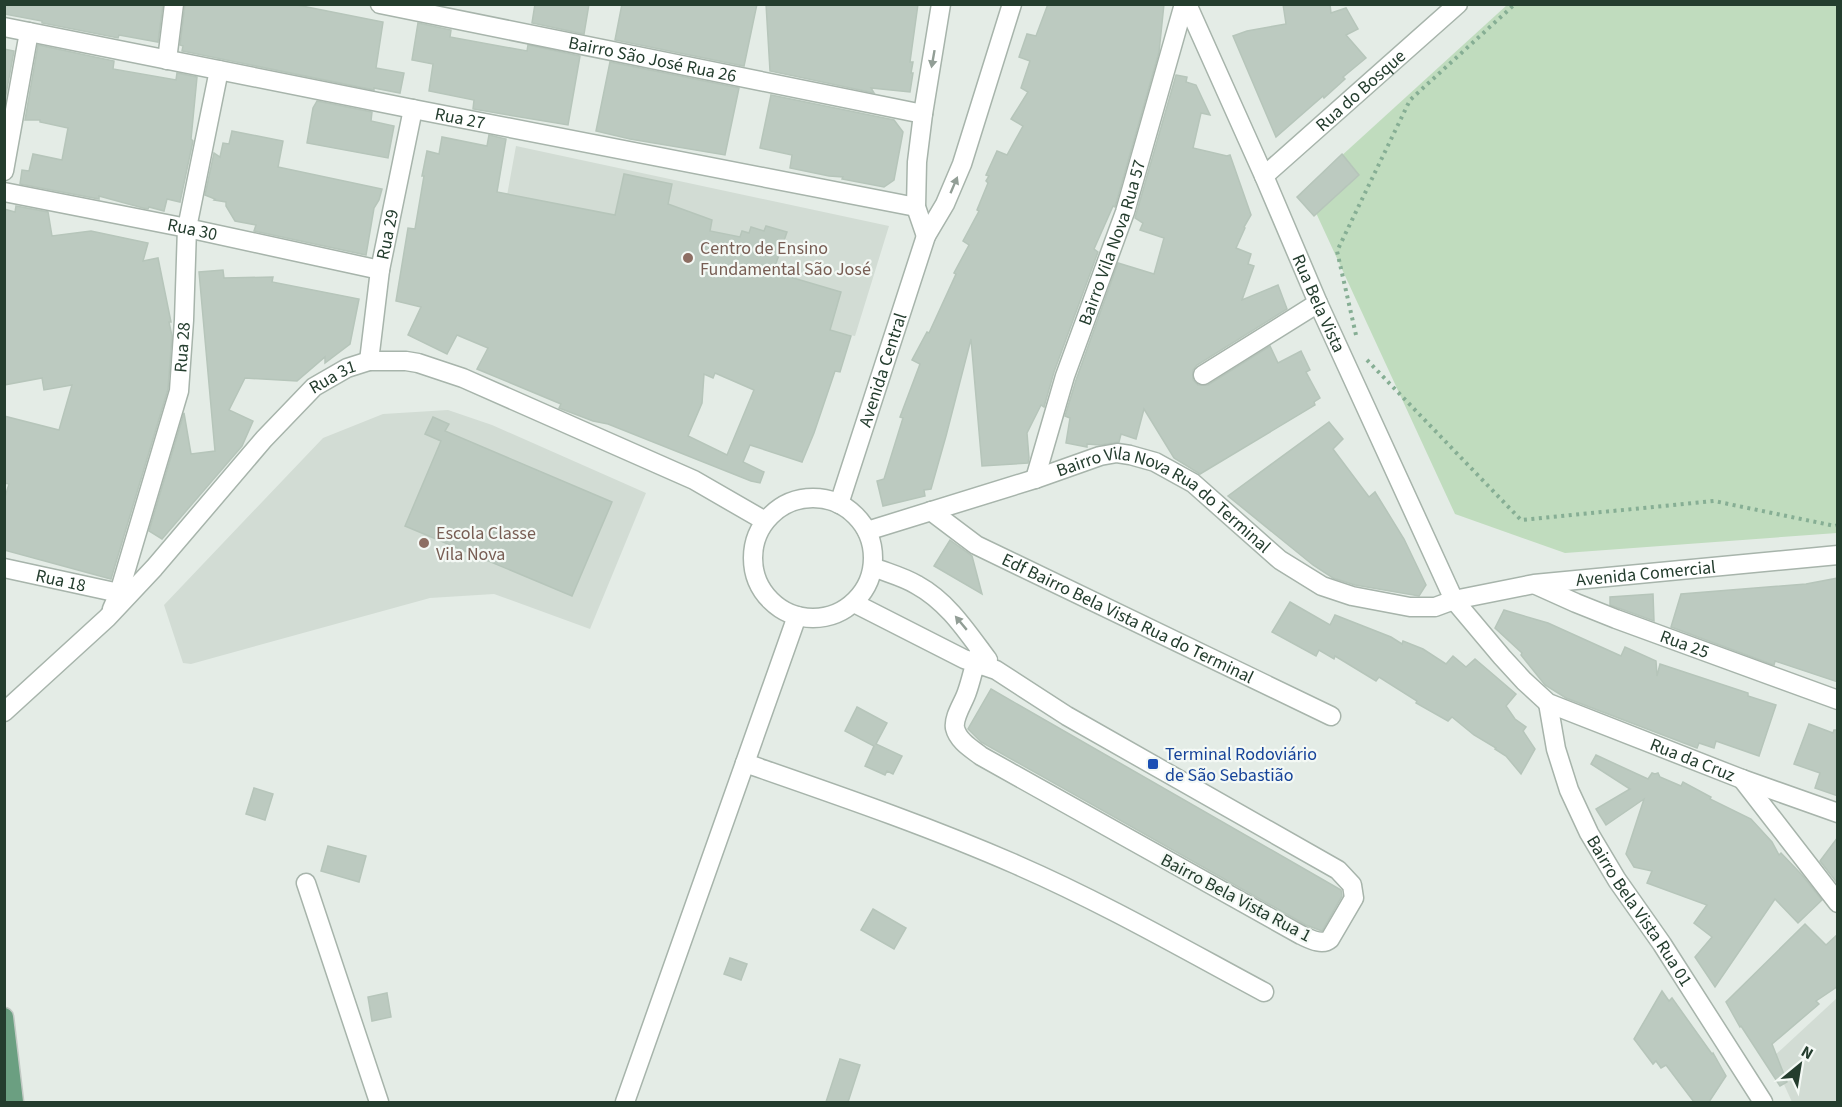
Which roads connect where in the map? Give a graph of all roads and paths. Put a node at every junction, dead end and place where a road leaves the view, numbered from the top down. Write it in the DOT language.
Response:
graph roads {
  1 [pos="174,4"];
  2 [pos="380,4"];
  3 [pos="941,4"];
  4 [pos="1012,4"];
  5 [pos="1185,4"];
  6 [pos="1458,4"];
  7 [pos="1515,4"];
  8 [pos="4,27"];
  9 [pos="29,32"];
  10 [pos="167,60"];
  11 [pos="219,70"];
  12 [pos="413,109"];
  13 [pos="923,114"];
  14 [pos="4,171"];
  15 [pos="1264,176"];
  16 [pos="4,192"];
  17 [pos="916,207"];
  18 [pos="187,228"];
  19 [pos="926,236"];
  20 [pos="380,270"];
  21 [pos="1318,303"];
  22 [pos="1358,341"];
  23 [pos="1360,353"];
  24 [pos="369,361"];
  25 [pos="1203,375"];
  26 [pos="1035,479"];
  27 [pos="839,504"];
  28 [pos="931,511"];
  29 [pos="765,521"];
  30 [pos="1838,525"];
  31 [pos="867,531"];
  32 [pos="1838,555"];
  33 [pos="873,567"];
  34 [pos="4,568"];
  35 [pos="1534,584"];
  36 [pos="118,593"];
  37 [pos="1454,600"];
  38 [pos="854,603"];
  39 [pos="797,616"];
  40 [pos="107,618"];
  41 [pos="977,657"];
  42 [pos="1838,700"];
  43 [pos="1548,703"];
  44 [pos="4,712"];
  45 [pos="1330,716"];
  46 [pos="745,763"];
  47 [pos="1742,779"];
  48 [pos="1838,813"];
  49 [pos="306,883"];
  50 [pos="1838,903"];
  51 [pos="1264,992"];
  52 [pos="4,1017"];
  53 [pos="14,1102"];
  54 [pos="379,1102"];
  55 [pos="625,1102"];
  56 [pos="1763,1102"];
  1 -- 10 [label="street"];
  2 -- 13 [label="street, Bairro São José Rua 26"];
  3 -- 13 [label="street, one-way"];
  19 -- 4 [label="street, Avenida Central, one-way"];
  5 -- 15 [label="street, Rua Bela Vista"];
  5 -- 26 [label="street, Bairro Vila Nova Rua 57"];
  6 -- 15 [label="street, Rua do Bosque"];
  7 -- 22 [label="path"];
  8 -- 9 [label="street, Rua 27"];
  9 -- 10 [label="street, Rua 27"];
  9 -- 14 [label="street"];
  10 -- 11 [label="street, Rua 27"];
  11 -- 12 [label="street, Rua 27"];
  11 -- 18 [label="street, Rua 28"];
  12 -- 17 [label="street, Rua 27"];
  12 -- 20 [label="street, Rua 29"];
  13 -- 17 [label="street"];
  15 -- 21 [label="street, Rua Bela Vista"];
  16 -- 18 [label="street, Rua 30"];
  17 -- 19 [label="street"];
  18 -- 20 [label="street, Rua 30"];
  18 -- 36 [label="street, Rua 28"];
  19 -- 27 [label="street, Avenida Central"];
  20 -- 24 [label="street, Rua 29"];
  21 -- 25 [label="street"];
  21 -- 37 [label="street, Rua Bela Vista"];
  23 -- 30 [label="path"];
  24 -- 29 [label="street, Rua 31"];
  24 -- 40 [label="street, Rua 31"];
  26 -- 28 [label="street, Bairro Vila Nova Rua do Terminal"];
  26 -- 37 [label="street, Bairro Vila Nova Rua do Terminal"];
  27 -- 29 [label="street"];
  27 -- 31 [label="street"];
  28 -- 31 [label="street, Bairro Vila Nova Rua do Terminal"];
  28 -- 45 [label="street, Edf Bairro Bela Vista Rua do Terminal"];
  29 -- 39 [label="street"];
  31 -- 33 [label="street"];
  32 -- 35 [label="street, Avenida Comercial"];
  33 -- 38 [label="street"];
  41 -- 33 [label="street, one-way"];
  34 -- 36 [label="street, Rua 18"];
  35 -- 37 [label="street, Avenida Comercial"];
  35 -- 42 [label="street, Rua 25"];
  36 -- 40 [label="street, Rua 28"];
  37 -- 43 [label="street, Rua Bela Vista"];
  38 -- 39 [label="street"];
  38 -- 41 [label="street"];
  39 -- 46 [label="street"];
  40 -- 44 [label="street, Rua 31"];
  41 -- 41 [label="street, Bairro Bela Vista Rua 1"];
  43 -- 47 [label="street, Rua da Cruz"];
  43 -- 56 [label="street, Bairro Bela Vista Rua 01"];
  46 -- 51 [label="street"];
  46 -- 55 [label="street"];
  47 -- 48 [label="street, Rua da Cruz"];
  47 -- 50 [label="street"];
  49 -- 54 [label="street"];
  52 -- 53 [label="main road"];
}
